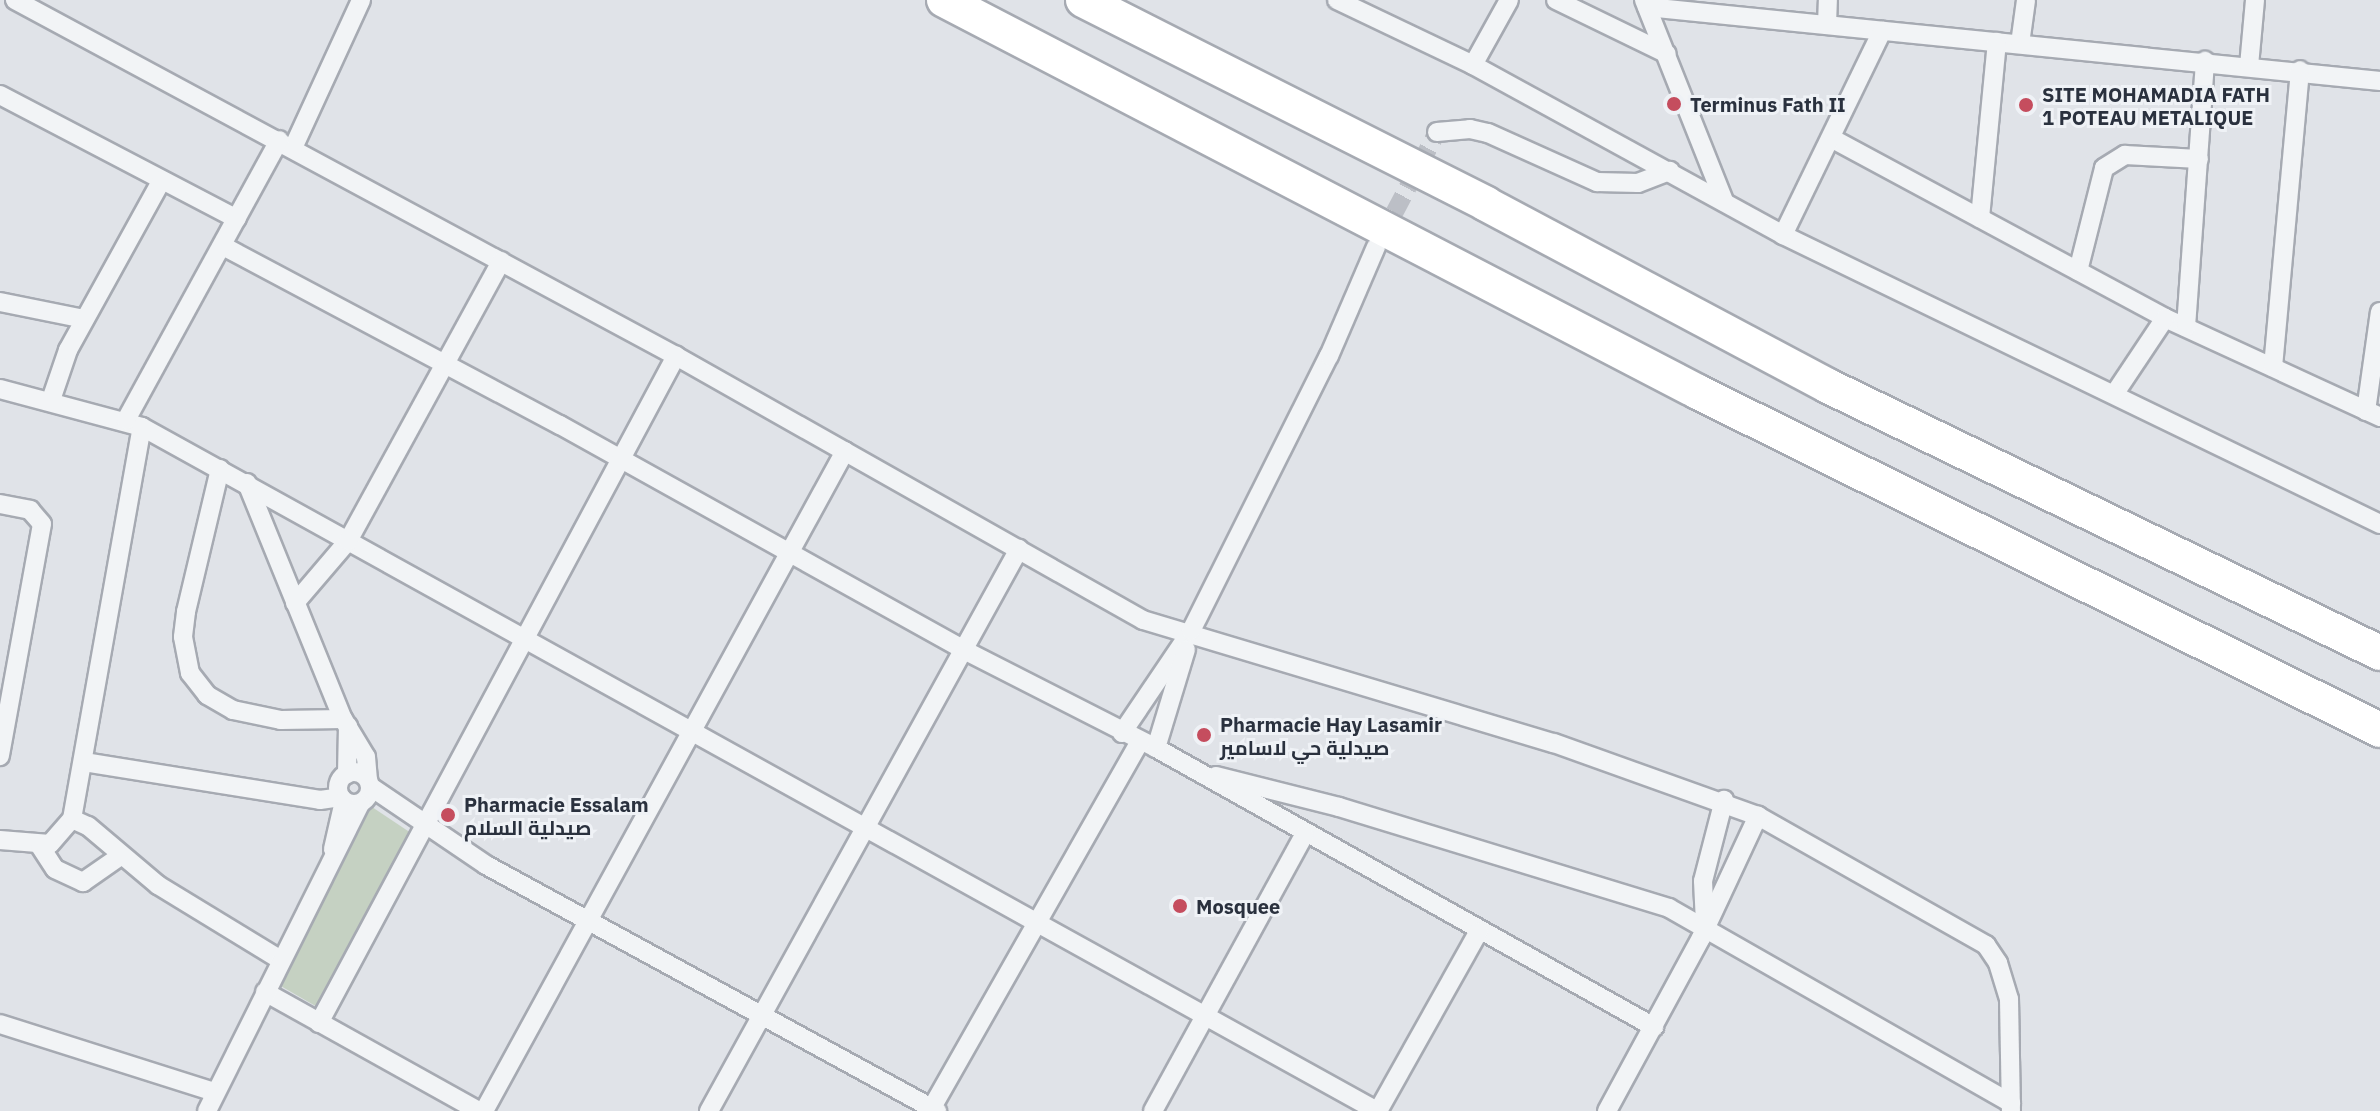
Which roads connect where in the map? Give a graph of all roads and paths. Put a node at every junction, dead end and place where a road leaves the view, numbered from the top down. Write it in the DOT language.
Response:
graph roads {
  1 [pos="15,0"];
  2 [pos="361,0"];
  3 [pos="944,0"];
  4 [pos="1083,0"];
  5 [pos="1337,0"];
  6 [pos="1509,0"];
  7 [pos="1556,0"];
  8 [pos="1828,0"];
  9 [pos="2026,0"];
  10 [pos="2255,0"];
  11 [pos="1645,4"];
  12 [pos="1723,8"];
  13 [pos="1827,25"];
  14 [pos="1882,31"];
  15 [pos="1997,42"];
  16 [pos="2020,44"];
  17 [pos="1667,54"];
  18 [pos="2205,61"];
  19 [pos="1473,65"];
  20 [pos="2249,66"];
  21 [pos="2300,70"];
  22 [pos="2380,81"];
  23 [pos="0,95"];
  24 [pos="1437,132"];
  25 [pos="1831,138"];
  26 [pos="286,144"];
  27 [pos="2199,159"];
  28 [pos="1670,171"];
  29 [pos="162,180"];
  30 [pos="1724,201"];
  31 [pos="1980,218"];
  32 [pos="237,219"];
  33 [pos="1783,235"];
  34 [pos="223,246"];
  35 [pos="1376,247"];
  36 [pos="501,261"];
  37 [pos="2078,271"];
  38 [pos="0,302"];
  39 [pos="2380,312"];
  40 [pos="2165,318"];
  41 [pos="84,319"];
  42 [pos="2186,327"];
  43 [pos="676,356"];
  44 [pos="444,364"];
  45 [pos="2273,367"];
  46 [pos="0,389"];
  47 [pos="2115,393"];
  48 [pos="51,400"];
  49 [pos="2373,414"];
  50 [pos="134,423"];
  51 [pos="845,451"];
  52 [pos="620,458"];
  53 [pos="220,469"];
  54 [pos="247,483"];
  55 [pos="0,504"];
  56 [pos="2380,524"];
  57 [pos="348,541"];
  58 [pos="1019,549"];
  59 [pos="789,551"];
  60 [pos="295,603"];
  61 [pos="1191,631"];
  62 [pos="524,640"];
  63 [pos="962,649"];
  64 [pos="2380,653"];
  65 [pos="345,722"];
  66 [pos="2380,730"];
  67 [pos="1122,733"];
  68 [pos="692,734"];
  69 [pos="1148,745"];
  70 [pos="0,756"];
  71 [pos="84,762"];
  72 [pos="1195,771"];
  73 [pos="358,795"];
  74 [pos="1724,800"];
  75 [pos="1758,816"];
  76 [pos="72,819"];
  77 [pos="422,825"];
  78 [pos="862,827"];
  79 [pos="1304,835"];
  80 [pos="0,840"];
  81 [pos="40,846"];
  82 [pos="119,857"];
  83 [pos="589,921"];
  84 [pos="1034,922"];
  85 [pos="1706,926"];
  86 [pos="1479,931"];
  87 [pos="281,960"];
  88 [pos="265,992"];
  89 [pos="762,1015"];
  90 [pos="1205,1016"];
  91 [pos="319,1023"];
  92 [pos="0,1024"];
  93 [pos="1654,1027"];
  94 [pos="215,1092"];
  95 [pos="2011,1107"];
  96 [pos="932,1110"];
  97 [pos="207,1111"];
  98 [pos="482,1111"];
  99 [pos="709,1111"];
  100 [pos="1153,1111"];
  101 [pos="1378,1111"];
  102 [pos="1607,1111"];
  1 -- 26 [label="street"];
  2 -- 26 [label="street"];
  3 -- 66 [label="highway"];
  4 -- 64 [label="highway"];
  5 -- 19 [label="street"];
  6 -- 19 [label="street"];
  7 -- 17 [label="street"];
  8 -- 13 [label="street"];
  9 -- 16 [label="street"];
  10 -- 20 [label="street"];
  11 -- 12 [label="street"];
  11 -- 17 [label="street"];
  12 -- 13 [label="street"];
  13 -- 14 [label="street"];
  14 -- 15 [label="street"];
  14 -- 25 [label="street"];
  15 -- 16 [label="street"];
  15 -- 31 [label="street"];
  16 -- 18 [label="street"];
  17 -- 30 [label="street"];
  18 -- 20 [label="street"];
  18 -- 27 [label="street"];
  19 -- 28 [label="street"];
  20 -- 21 [label="street"];
  21 -- 22 [label="street"];
  21 -- 45 [label="street"];
  23 -- 29 [label="street"];
  24 -- 28 [label="street"];
  25 -- 31 [label="street"];
  25 -- 33 [label="street"];
  26 -- 32 [label="street"];
  26 -- 36 [label="street"];
  27 -- 37 [label="street"];
  27 -- 42 [label="street"];
  28 -- 30 [label="street"];
  29 -- 32 [label="street"];
  29 -- 41 [label="street"];
  30 -- 33 [label="street"];
  31 -- 37 [label="street"];
  32 -- 34 [label="street"];
  33 -- 47 [label="street"];
  34 -- 44 [label="street"];
  34 -- 50 [label="street"];
  35 -- 61 [label="street"];
  36 -- 43 [label="street"];
  36 -- 44 [label="street"];
  37 -- 40 [label="street"];
  38 -- 41 [label="street"];
  39 -- 49 [label="street"];
  40 -- 42 [label="street"];
  40 -- 47 [label="street"];
  41 -- 48 [label="street"];
  42 -- 45 [label="street"];
  43 -- 51 [label="street"];
  43 -- 52 [label="street"];
  44 -- 52 [label="street"];
  44 -- 57 [label="street"];
  45 -- 49 [label="street"];
  46 -- 48 [label="street"];
  47 -- 56 [label="street"];
  48 -- 50 [label="street"];
  50 -- 53 [label="street"];
  50 -- 71 [label="street"];
  51 -- 58 [label="street"];
  51 -- 59 [label="street"];
  52 -- 59 [label="street"];
  52 -- 62 [label="street"];
  53 -- 54 [label="street"];
  53 -- 65 [label="street"];
  54 -- 57 [label="street"];
  54 -- 60 [label="street"];
  55 -- 70 [label="street"];
  57 -- 60 [label="street"];
  57 -- 62 [label="street"];
  58 -- 61 [label="street"];
  58 -- 63 [label="street"];
  59 -- 63 [label="street"];
  59 -- 68 [label="street"];
  60 -- 65 [label="street"];
  61 -- 67 [label="street"];
  61 -- 69 [label="street"];
  61 -- 74 [label="street"];
  62 -- 68 [label="street"];
  62 -- 77 [label="street"];
  63 -- 67 [label="street"];
  63 -- 78 [label="street"];
  65 -- 73 [label="street"];
  65 -- 73 [label="street"];
  67 -- 69 [label="street"];
  68 -- 78 [label="street"];
  68 -- 83 [label="street"];
  69 -- 72 [label="street"];
  69 -- 84 [label="street"];
  71 -- 73 [label="street"];
  71 -- 76 [label="street"];
  72 -- 79 [label="street"];
  72 -- 85 [label="street"];
  73 -- 77 [label="street"];
  73 -- 87 [label="street"];
  74 -- 75 [label="street"];
  74 -- 85 [label="street"];
  75 -- 85 [label="street"];
  75 -- 95 [label="street"];
  76 -- 81 [label="street"];
  76 -- 82 [label="street"];
  77 -- 83 [label="street"];
  77 -- 91 [label="street"];
  78 -- 84 [label="street"];
  78 -- 89 [label="street"];
  79 -- 86 [label="street"];
  79 -- 90 [label="street"];
  80 -- 81 [label="street"];
  81 -- 82 [label="street"];
  82 -- 87 [label="street"];
  83 -- 89 [label="street"];
  83 -- 98 [label="street"];
  84 -- 90 [label="street"];
  84 -- 96 [label="street"];
  85 -- 93 [label="street"];
  85 -- 95 [label="street"];
  86 -- 93 [label="street"];
  86 -- 101 [label="street"];
  87 -- 88 [label="street"];
  88 -- 91 [label="street"];
  88 -- 94 [label="street"];
  89 -- 96 [label="street"];
  89 -- 99 [label="street"];
  90 -- 100 [label="street"];
  90 -- 101 [label="street"];
  91 -- 98 [label="street"];
  92 -- 94 [label="street"];
  93 -- 102 [label="street"];
  94 -- 97 [label="street"];
}
